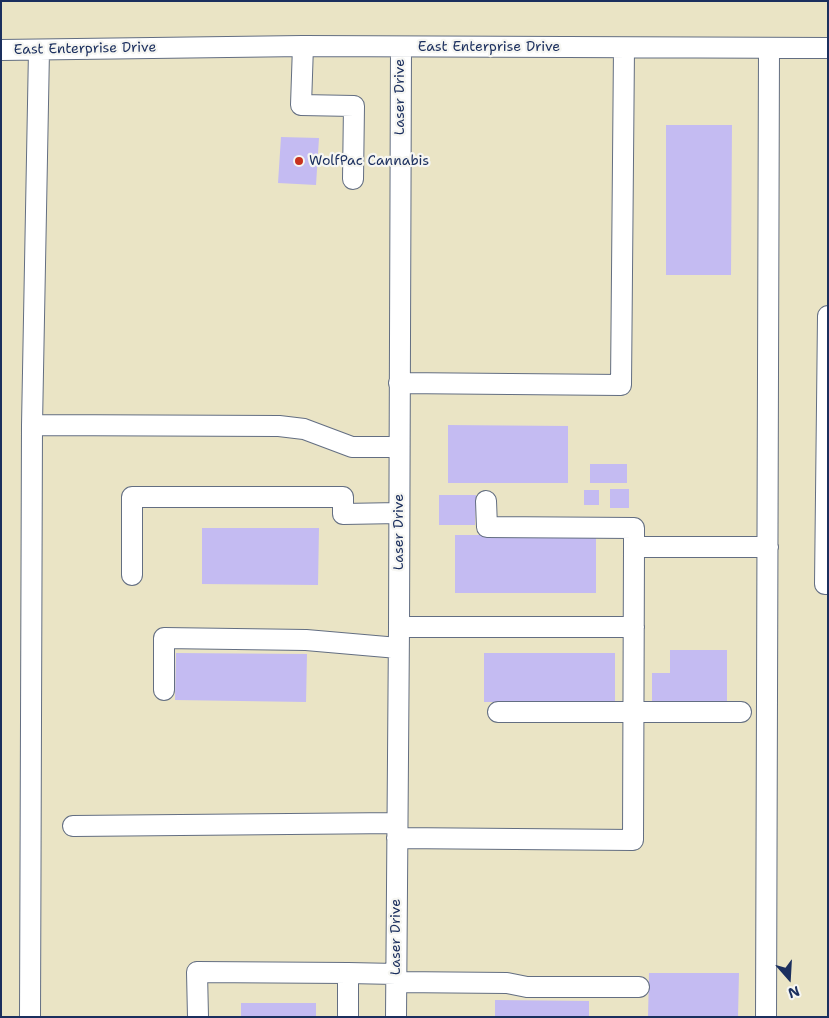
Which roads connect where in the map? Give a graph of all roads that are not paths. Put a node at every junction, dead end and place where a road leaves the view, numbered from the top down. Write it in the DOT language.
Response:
graph roads {
  1 [pos="303,46"];
  2 [pos="401,47"];
  3 [pos="624,48"];
  4 [pos="769,48"];
  5 [pos="828,48"];
  6 [pos="1,50"];
  7 [pos="39,50"];
  8 [pos="353,179"];
  9 [pos="828,316"];
  10 [pos="399,383"];
  11 [pos="827,386"];
  12 [pos="32,425"];
  13 [pos="399,447"];
  14 [pos="827,470"];
  15 [pos="486,501"];
  16 [pos="399,513"];
  17 [pos="634,547"];
  18 [pos="768,547"];
  19 [pos="132,574"];
  20 [pos="828,584"];
  21 [pos="399,627"];
  22 [pos="634,627"];
  23 [pos="398,648"];
  24 [pos="164,690"];
  25 [pos="498,712"];
  26 [pos="633,712"];
  27 [pos="741,712"];
  28 [pos="72,826"];
  29 [pos="397,831"];
  30 [pos="348,973"];
  31 [pos="396,978"];
  32 [pos="639,987"];
  33 [pos="30,1017"];
  34 [pos="198,1017"];
  35 [pos="348,1017"];
  36 [pos="396,1017"];
  37 [pos="766,1017"];
  1 -- 2 [label="street, East Enterprise Drive"];
  1 -- 7 [label="street, East Enterprise Drive"];
  1 -- 8 [label="street"];
  2 -- 3 [label="street, East Enterprise Drive"];
  2 -- 10 [label="street, Laser Drive"];
  3 -- 4 [label="street, East Enterprise Drive"];
  3 -- 10 [label="street"];
  4 -- 5 [label="street, East Enterprise Drive"];
  4 -- 18 [label="street"];
  6 -- 7 [label="street, East Enterprise Drive"];
  7 -- 12 [label="street"];
  9 -- 11 [label="street"];
  10 -- 13 [label="street, Laser Drive"];
  11 -- 14 [label="street"];
  12 -- 13 [label="street"];
  12 -- 33 [label="street"];
  13 -- 16 [label="street, Laser Drive"];
  14 -- 20 [label="street"];
  15 -- 17 [label="street"];
  16 -- 19 [label="street"];
  16 -- 21 [label="street, Laser Drive"];
  17 -- 18 [label="street"];
  17 -- 22 [label="street"];
  18 -- 37 [label="street"];
  21 -- 22 [label="street"];
  21 -- 23 [label="street, Laser Drive"];
  22 -- 26 [label="street"];
  23 -- 24 [label="street"];
  23 -- 29 [label="street, Laser Drive"];
  25 -- 26 [label="street"];
  26 -- 27 [label="street"];
  26 -- 29 [label="street"];
  28 -- 29 [label="street"];
  29 -- 31 [label="street, Laser Drive"];
  30 -- 31 [label="street"];
  30 -- 34 [label="street"];
  30 -- 35 [label="street"];
  31 -- 32 [label="street"];
  31 -- 36 [label="street, Laser Drive"];
}
